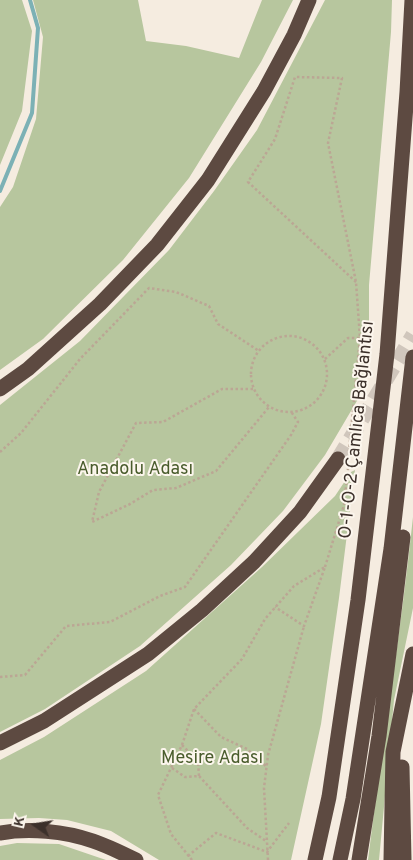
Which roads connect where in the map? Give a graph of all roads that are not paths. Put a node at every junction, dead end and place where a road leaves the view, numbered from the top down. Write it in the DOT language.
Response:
graph roads {
  1 [pos="309,0"];
  2 [pos="412,0"];
  3 [pos="413,357"];
  4 [pos="0,389"];
  5 [pos="413,438"];
  6 [pos="345,460"];
  7 [pos="413,654"];
  8 [pos="413,671"];
  9 [pos="0,743"];
  10 [pos="0,834"];
  11 [pos="136,860"];
  12 [pos="315,860"];
  13 [pos="340,860"];
  14 [pos="359,860"];
  15 [pos="391,860"];
  16 [pos="404,860"];
  1 -- 4 [label="highway"];
  2 -- 12 [label="highway, O-1-O-2 Çamlıca Bağlantısı"];
  3 -- 13 [label="highway"];
  5 -- 14 [label="highway"];
  6 -- 9 [label="highway"];
  7 -- 15 [label="highway"];
  8 -- 16 [label="highway"];
  10 -- 11 [label="highway"];
}
